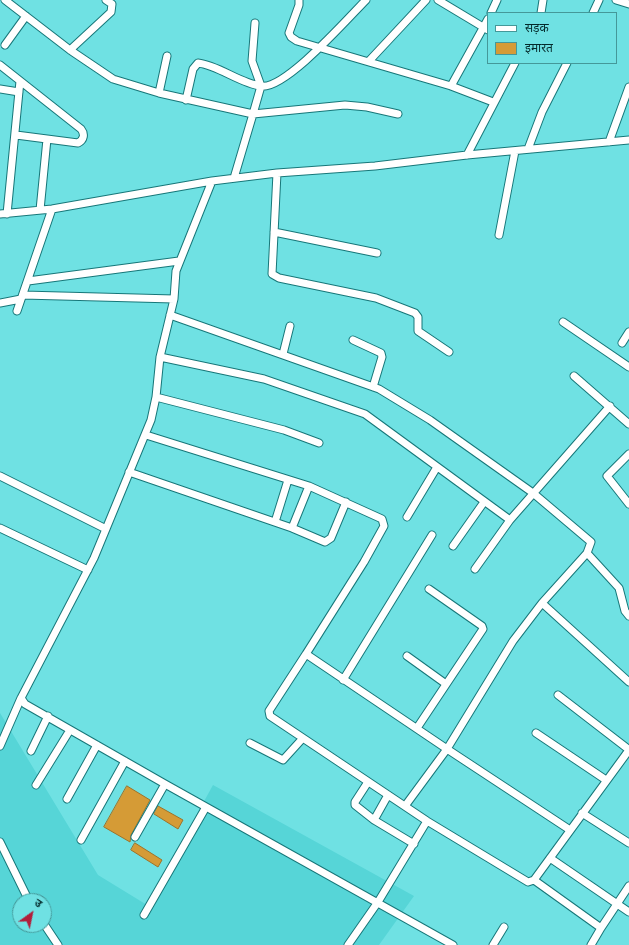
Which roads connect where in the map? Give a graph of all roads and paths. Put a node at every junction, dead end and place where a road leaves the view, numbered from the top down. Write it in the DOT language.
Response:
graph roads {
  1 [pos="5,0"];
  2 [pos="106,0"];
  3 [pos="366,0"];
  4 [pos="426,0"];
  5 [pos="438,0"];
  6 [pos="497,0"];
  7 [pos="543,0"];
  8 [pos="599,0"];
  9 [pos="616,0"];
  10 [pos="301,2"];
  11 [pos="629,4"];
  12 [pos="491,12"];
  13 [pos="541,12"];
  14 [pos="593,12"];
  15 [pos="26,16"];
  16 [pos="255,24"];
  17 [pos="486,28"];
  18 [pos="5,45"];
  19 [pos="320,47"];
  20 [pos="70,50"];
  21 [pos="167,56"];
  22 [pos="369,61"];
  23 [pos="514,64"];
  24 [pos="566,64"];
  25 [pos="0,65"];
  26 [pos="20,81"];
  27 [pos="261,86"];
  28 [pos="451,86"];
  29 [pos="629,87"];
  30 [pos="0,89"];
  31 [pos="20,92"];
  32 [pos="159,93"];
  33 [pos="186,100"];
  34 [pos="493,102"];
  35 [pos="252,114"];
  36 [pos="398,114"];
  37 [pos="16,135"];
  38 [pos="47,139"];
  39 [pos="629,140"];
  40 [pos="609,142"];
  41 [pos="528,149"];
  42 [pos="515,151"];
  43 [pos="467,155"];
  44 [pos="277,173"];
  45 [pos="234,178"];
  46 [pos="212,181"];
  47 [pos="52,209"];
  48 [pos="40,210"];
  49 [pos="3,214"];
  50 [pos="274,232"];
  51 [pos="499,235"];
  52 [pos="377,253"];
  53 [pos="179,261"];
  54 [pos="28,281"];
  55 [pos="22,297"];
  56 [pos="174,299"];
  57 [pos="0,303"];
  58 [pos="17,311"];
  59 [pos="170,315"];
  60 [pos="563,322"];
  61 [pos="290,326"];
  62 [pos="629,332"];
  63 [pos="353,340"];
  64 [pos="622,343"];
  65 [pos="449,352"];
  66 [pos="283,354"];
  67 [pos="160,357"];
  68 [pos="629,367"];
  69 [pos="574,376"];
  70 [pos="373,387"];
  71 [pos="156,397"];
  72 [pos="610,406"];
  73 [pos="629,424"];
  74 [pos="146,435"];
  75 [pos="318,443"];
  76 [pos="629,454"];
  77 [pos="437,467"];
  78 [pos="129,472"];
  79 [pos="0,476"];
  80 [pos="288,480"];
  81 [pos="309,486"];
  82 [pos="533,493"];
  83 [pos="346,502"];
  84 [pos="484,502"];
  85 [pos="629,504"];
  86 [pos="407,517"];
  87 [pos="510,520"];
  88 [pos="275,522"];
  89 [pos="0,528"];
  90 [pos="106,528"];
  91 [pos="292,528"];
  92 [pos="432,535"];
  93 [pos="453,546"];
  94 [pos="587,553"];
  95 [pos="475,569"];
  96 [pos="88,570"];
  97 [pos="428,589"];
  98 [pos="542,603"];
  99 [pos="629,616"];
  100 [pos="306,654"];
  101 [pos="407,656"];
  102 [pos="343,680"];
  103 [pos="629,682"];
  104 [pos="446,684"];
  105 [pos="558,695"];
  106 [pos="21,698"];
  107 [pos="48,716"];
  108 [pos="417,728"];
  109 [pos="70,730"];
  110 [pos="536,733"];
  111 [pos="303,738"];
  112 [pos="250,743"];
  113 [pos="97,745"];
  114 [pos="0,746"];
  115 [pos="447,749"];
  116 [pos="629,749"];
  117 [pos="31,752"];
  118 [pos="125,761"];
  119 [pos="606,780"];
  120 [pos="368,782"];
  121 [pos="165,784"];
  122 [pos="36,785"];
  123 [pos="388,795"];
  124 [pos="67,799"];
  125 [pos="405,806"];
  126 [pos="206,808"];
  127 [pos="582,813"];
  128 [pos="374,820"];
  129 [pos="427,821"];
  130 [pos="570,830"];
  131 [pos="135,837"];
  132 [pos="81,840"];
  133 [pos="0,842"];
  134 [pos="629,843"];
  135 [pos="414,844"];
  136 [pos="550,858"];
  137 [pos="534,880"];
  138 [pos="629,886"];
  139 [pos="25,893"];
  140 [pos="378,902"];
  141 [pos="617,904"];
  142 [pos="629,912"];
  143 [pos="144,916"];
  144 [pos="504,927"];
  145 [pos="601,928"];
  146 [pos="50,933"];
  147 [pos="58,945"];
  148 [pos="348,945"];
  149 [pos="453,945"];
  150 [pos="493,945"];
  151 [pos="591,945"];
  1 -- 15 [label="street"];
  2 -- 20 [label="street"];
  3 -- 19 [label="street"];
  4 -- 22 [label="street"];
  5 -- 17 [label="street"];
  6 -- 12 [label="street"];
  7 -- 13 [label="street"];
  8 -- 14 [label="street"];
  9 -- 11 [label="street"];
  10 -- 19 [label="street"];
  15 -- 18 [label="street"];
  15 -- 20 [label="street"];
  16 -- 27 [label="street"];
  17 -- 28 [label="street"];
  19 -- 22 [label="street"];
  19 -- 27 [label="street"];
  20 -- 32 [label="street"];
  21 -- 32 [label="street"];
  22 -- 28 [label="street"];
  23 -- 34 [label="street"];
  24 -- 41 [label="street"];
  25 -- 26 [label="street"];
  26 -- 31 [label="street"];
  26 -- 38 [label="street"];
  27 -- 33 [label="street"];
  27 -- 35 [label="street"];
  28 -- 34 [label="street"];
  29 -- 40 [label="street"];
  30 -- 31 [label="street"];
  31 -- 37 [label="street"];
  32 -- 33 [label="street"];
  33 -- 35 [label="street"];
  34 -- 43 [label="street"];
  35 -- 36 [label="street"];
  35 -- 45 [label="street"];
  37 -- 38 [label="street"];
  37 -- 49 [label="street"];
  38 -- 48 [label="street"];
  39 -- 40 [label="street"];
  40 -- 41 [label="street"];
  41 -- 42 [label="street"];
  42 -- 43 [label="street"];
  42 -- 51 [label="street"];
  43 -- 44 [label="street"];
  44 -- 45 [label="street"];
  44 -- 50 [label="street"];
  45 -- 46 [label="street"];
  46 -- 47 [label="street"];
  46 -- 53 [label="street"];
  47 -- 48 [label="street"];
  47 -- 54 [label="street"];
  48 -- 49 [label="street"];
  50 -- 52 [label="street"];
  50 -- 65 [label="street"];
  53 -- 54 [label="street"];
  53 -- 56 [label="street"];
  54 -- 55 [label="street"];
  55 -- 56 [label="street"];
  55 -- 57 [label="street"];
  55 -- 58 [label="street"];
  56 -- 59 [label="street"];
  59 -- 66 [label="street"];
  59 -- 67 [label="street"];
  60 -- 68 [label="street"];
  61 -- 66 [label="street"];
  62 -- 64 [label="street"];
  63 -- 70 [label="street"];
  66 -- 70 [label="street"];
  67 -- 71 [label="street"];
  67 -- 77 [label="street"];
  69 -- 72 [label="street"];
  70 -- 82 [label="street"];
  71 -- 74 [label="street"];
  71 -- 75 [label="street"];
  72 -- 73 [label="street"];
  72 -- 82 [label="street"];
  74 -- 78 [label="street"];
  74 -- 80 [label="street"];
  76 -- 85 [label="street"];
  77 -- 84 [label="street"];
  77 -- 86 [label="street"];
  78 -- 88 [label="street"];
  78 -- 90 [label="street"];
  79 -- 90 [label="street"];
  80 -- 81 [label="street"];
  80 -- 88 [label="street"];
  81 -- 83 [label="street"];
  81 -- 91 [label="street"];
  82 -- 87 [label="street"];
  82 -- 94 [label="street"];
  83 -- 91 [label="street"];
  83 -- 100 [label="street"];
  84 -- 87 [label="street"];
  84 -- 93 [label="street"];
  87 -- 95 [label="street"];
  88 -- 91 [label="street"];
  89 -- 96 [label="street"];
  90 -- 96 [label="street"];
  92 -- 102 [label="street"];
  94 -- 98 [label="street"];
  94 -- 99 [label="street"];
  96 -- 106 [label="street"];
  97 -- 104 [label="street"];
  98 -- 103 [label="street"];
  98 -- 115 [label="street"];
  100 -- 102 [label="street"];
  100 -- 111 [label="street"];
  101 -- 104 [label="street"];
  102 -- 108 [label="street"];
  104 -- 108 [label="street"];
  105 -- 116 [label="street"];
  106 -- 107 [label="street"];
  106 -- 114 [label="street"];
  107 -- 109 [label="street"];
  107 -- 117 [label="street"];
  108 -- 115 [label="street"];
  109 -- 113 [label="street"];
  109 -- 122 [label="street"];
  110 -- 119 [label="street"];
  111 -- 112 [label="street"];
  111 -- 120 [label="street"];
  113 -- 118 [label="street"];
  113 -- 124 [label="street"];
  115 -- 125 [label="street"];
  115 -- 130 [label="street"];
  116 -- 119 [label="street"];
  118 -- 121 [label="street"];
  118 -- 132 [label="street"];
  119 -- 127 [label="street"];
  120 -- 123 [label="street"];
  120 -- 128 [label="street"];
  121 -- 126 [label="street"];
  121 -- 131 [label="street"];
  123 -- 125 [label="street"];
  123 -- 128 [label="street"];
  125 -- 129 [label="street"];
  126 -- 140 [label="street"];
  126 -- 143 [label="street"];
  127 -- 130 [label="street"];
  127 -- 134 [label="street"];
  128 -- 135 [label="street"];
  129 -- 135 [label="street"];
  129 -- 137 [label="street"];
  130 -- 136 [label="street"];
  133 -- 139 [label="street"];
  135 -- 140 [label="street"];
  136 -- 137 [label="street"];
  136 -- 141 [label="street"];
  137 -- 145 [label="street"];
  138 -- 141 [label="street"];
  140 -- 148 [label="street"];
  140 -- 149 [label="street"];
  141 -- 142 [label="street"];
  141 -- 145 [label="street"];
  144 -- 150 [label="street"];
  145 -- 151 [label="street"];
  146 -- 147 [label="street"];
}
